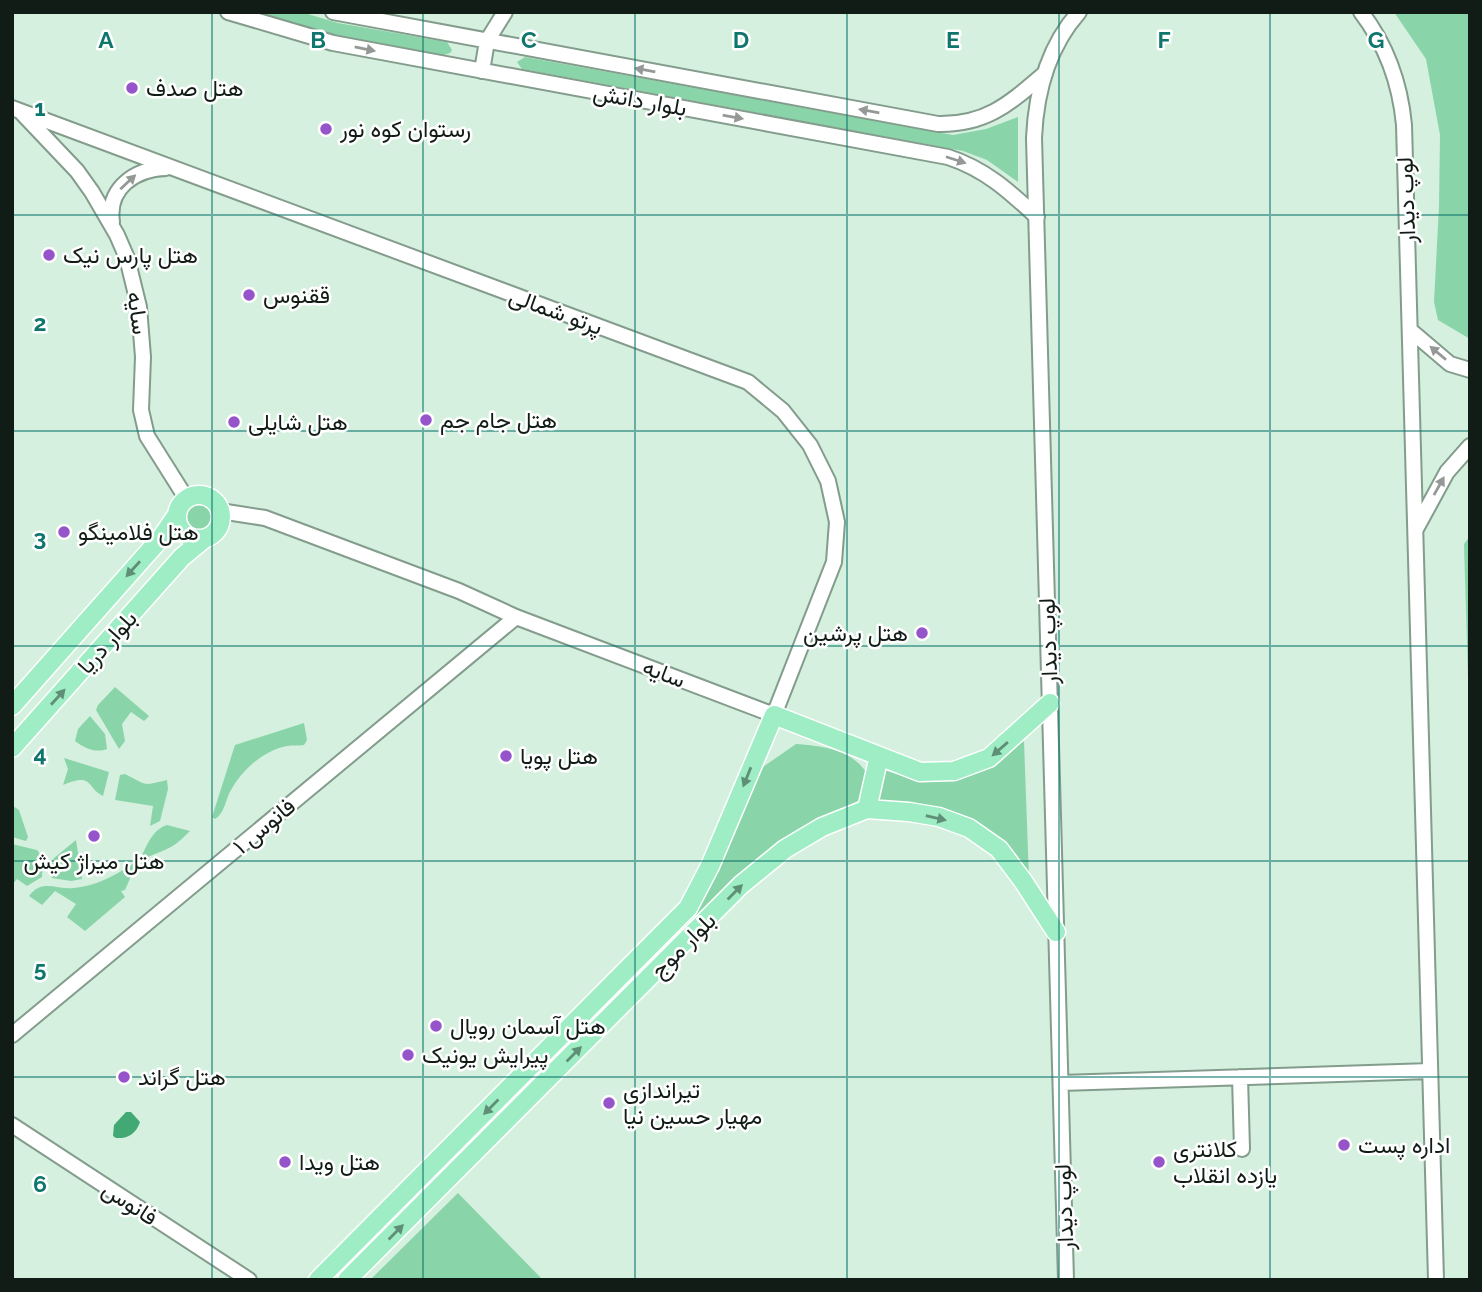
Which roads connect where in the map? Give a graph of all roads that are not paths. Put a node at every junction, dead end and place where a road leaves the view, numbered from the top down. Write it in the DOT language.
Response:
graph roads {
  1 [pos="228,12"];
  2 [pos="333,12"];
  3 [pos="505,12"];
  4 [pos="1079,12"];
  5 [pos="1361,12"];
  6 [pos="487,41"];
  7 [pos="482,71"];
  8 [pos="1044,74"];
  9 [pos="15,114"];
  10 [pos="173,168"];
  11 [pos="1037,217"];
  12 [pos="113,227"];
  13 [pos="1409,330"];
  14 [pos="1470,370"];
  15 [pos="1470,446"];
  16 [pos="186,498"];
  17 [pos="220,511"];
  18 [pos="176,516"];
  19 [pos="1415,530"];
  20 [pos="204,539"];
  21 [pos="516,617"];
  22 [pos="1050,703"];
  23 [pos="12,706"];
  24 [pos="774,715"];
  25 [pos="12,748"];
  26 [pos="879,756"];
  27 [pos="867,810"];
  28 [pos="1056,932"];
  29 [pos="598,1001"];
  30 [pos="612,1016"];
  31 [pos="12,1035"];
  32 [pos="1430,1071"];
  33 [pos="1240,1077"];
  34 [pos="1060,1083"];
  35 [pos="12,1125"];
  36 [pos="1242,1149"];
  37 [pos="249,1280"];
  38 [pos="318,1280"];
  39 [pos="347,1280"];
  40 [pos="1066,1280"];
  41 [pos="1436,1280"];
  1 -- 7 [label="street, بلوار دانش, one-way"];
  2 -- 6 [label="street, بلوار دانش"];
  3 -- 6 [label="street"];
  4 -- 8 [label="street, لوپ دیدار"];
  5 -- 13 [label="street, لوپ دیدار"];
  6 -- 7 [label="street"];
  8 -- 6 [label="street, بلوار دانش, one-way"];
  7 -- 11 [label="street, بلوار دانش, one-way"];
  8 -- 11 [label="street, لوپ دیدار"];
  9 -- 10 [label="street, پرتو شمالی"];
  9 -- 12 [label="street, سایه"];
  12 -- 10 [label="street, one-way"];
  10 -- 24 [label="street, پرتو شمالی"];
  11 -- 22 [label="street, لوپ دیدار"];
  12 -- 16 [label="street, سایه"];
  14 -- 13 [label="street, one-way"];
  13 -- 19 [label="street, لوپ دیدار"];
  19 -- 15 [label="street, one-way"];
  16 -- 17 [label="main road"];
  16 -- 18 [label="main road"];
  17 -- 20 [label="main road"];
  17 -- 21 [label="street, سایه"];
  18 -- 20 [label="main road"];
  18 -- 23 [label="main road, بلوار دریا, one-way"];
  19 -- 32 [label="street, لوپ دیدار"];
  25 -- 20 [label="main road, بلوار دریا, one-way"];
  21 -- 24 [label="street, سایه"];
  21 -- 31 [label="street, فانوس ۱"];
  22 -- 26 [label="main road, سایه, one-way"];
  22 -- 28 [label="street, لوپ دیدار"];
  24 -- 26 [label="main road, سایه"];
  24 -- 29 [label="main road, بلوار موج, one-way"];
  26 -- 27 [label="main road"];
  27 -- 28 [label="main road, بلوار موج, one-way"];
  30 -- 27 [label="main road, بلوار موج, one-way"];
  28 -- 34 [label="street, لوپ دیدار"];
  29 -- 30 [label="main road"];
  29 -- 38 [label="main road, بلوار موج, one-way"];
  39 -- 30 [label="main road, بلوار موج, one-way"];
  32 -- 33 [label="street"];
  32 -- 41 [label="street, لوپ دیدار"];
  33 -- 34 [label="street"];
  33 -- 36 [label="street"];
  34 -- 40 [label="street, لوپ دیدار"];
  35 -- 37 [label="street, فانوس"];
}
